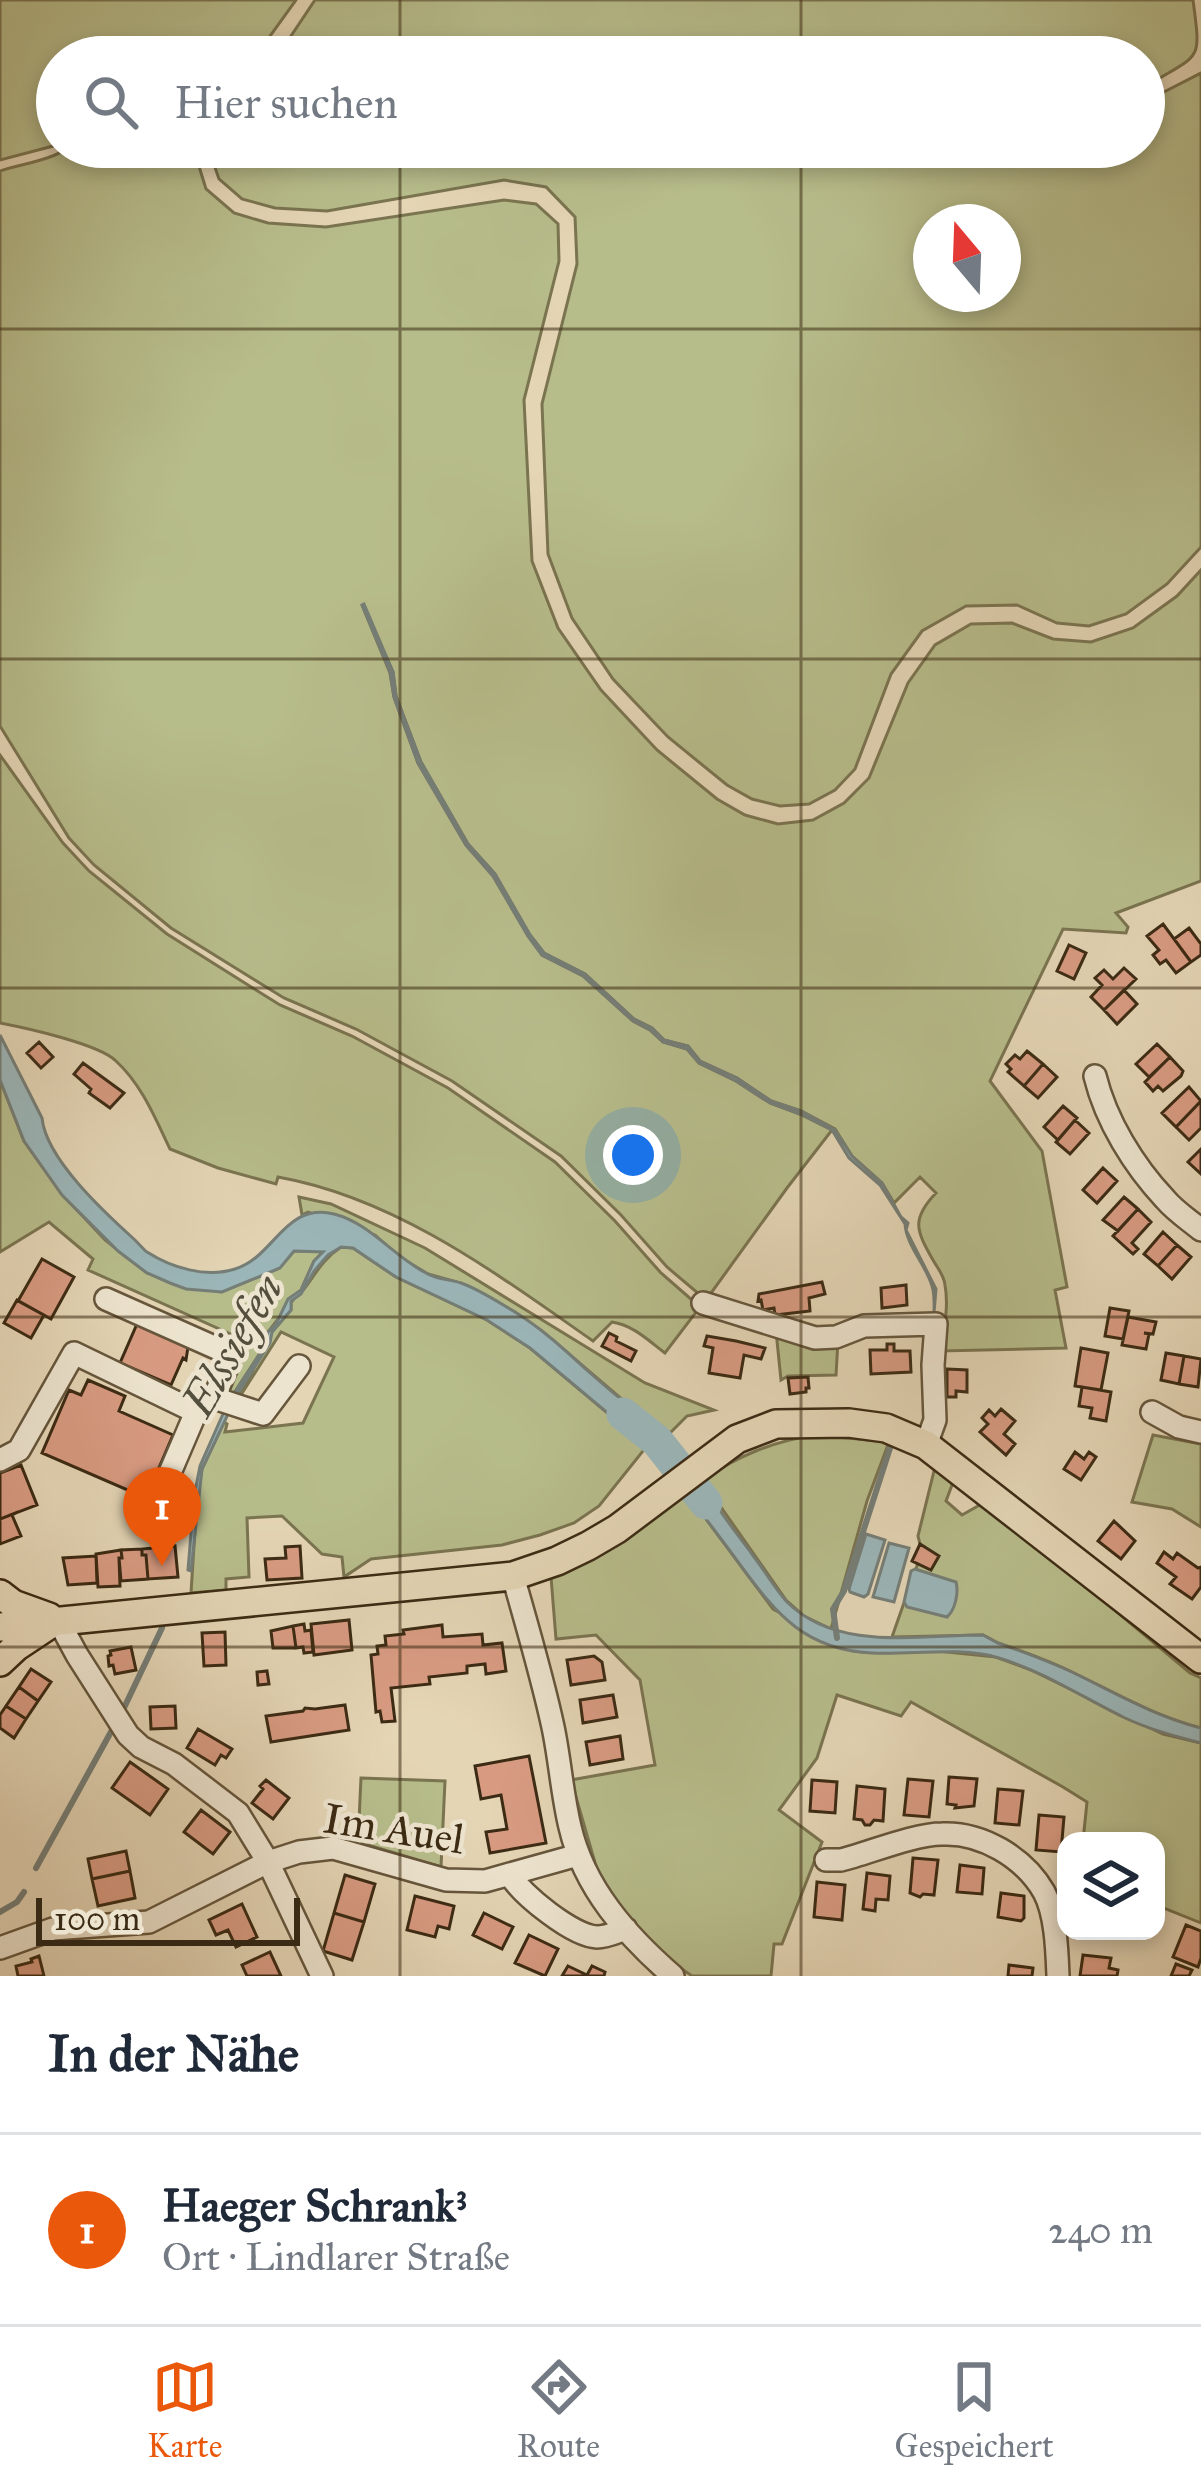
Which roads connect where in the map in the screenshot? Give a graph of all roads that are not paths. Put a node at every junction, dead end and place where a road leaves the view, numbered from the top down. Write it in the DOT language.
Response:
graph roads {
  1 [pos="1095,1076"];
  2 [pos="1201,1231"];
  3 [pos="106,1299"];
  4 [pos="703,1304"];
  5 [pos="299,1366"];
  6 [pos="218,1404"];
  7 [pos="1152,1412"];
  8 [pos="1201,1432"];
  9 [pos="926,1445"];
  10 [pos="0,1460"];
  11 [pos="160,1496"];
  12 [pos="513,1576"];
  13 [pos="0,1594"];
  14 [pos="58,1620"];
  15 [pos="0,1627"];
  16 [pos="1201,1659"];
  17 [pos="0,1663"];
  18 [pos="578,1855"];
  19 [pos="826,1860"];
  20 [pos="268,1862"];
  21 [pos="510,1875"];
  22 [pos="626,1929"];
  23 [pos="0,1948"];
  24 [pos="322,1976"];
  25 [pos="673,1976"];
  26 [pos="1058,1976"];
  1 -- 2 [label="street"];
  3 -- 6 [label="street"];
  4 -- 9 [label="street"];
  5 -- 6 [label="street"];
  6 -- 10 [label="street"];
  6 -- 11 [label="street"];
  7 -- 8 [label="street"];
  9 -- 12 [label="main road"];
  9 -- 16 [label="main road"];
  12 -- 14 [label="main road"];
  12 -- 18 [label="street"];
  13 -- 14 [label="main road"];
  14 -- 15 [label="main road"];
  14 -- 17 [label="main road"];
  14 -- 20 [label="street"];
  18 -- 21 [label="street, Im Auel"];
  18 -- 22 [label="street"];
  19 -- 26 [label="street"];
  20 -- 21 [label="street, Im Auel"];
  20 -- 23 [label="street, Im Auel"];
  20 -- 24 [label="street"];
  21 -- 22 [label="street"];
  22 -- 25 [label="street"];
}
